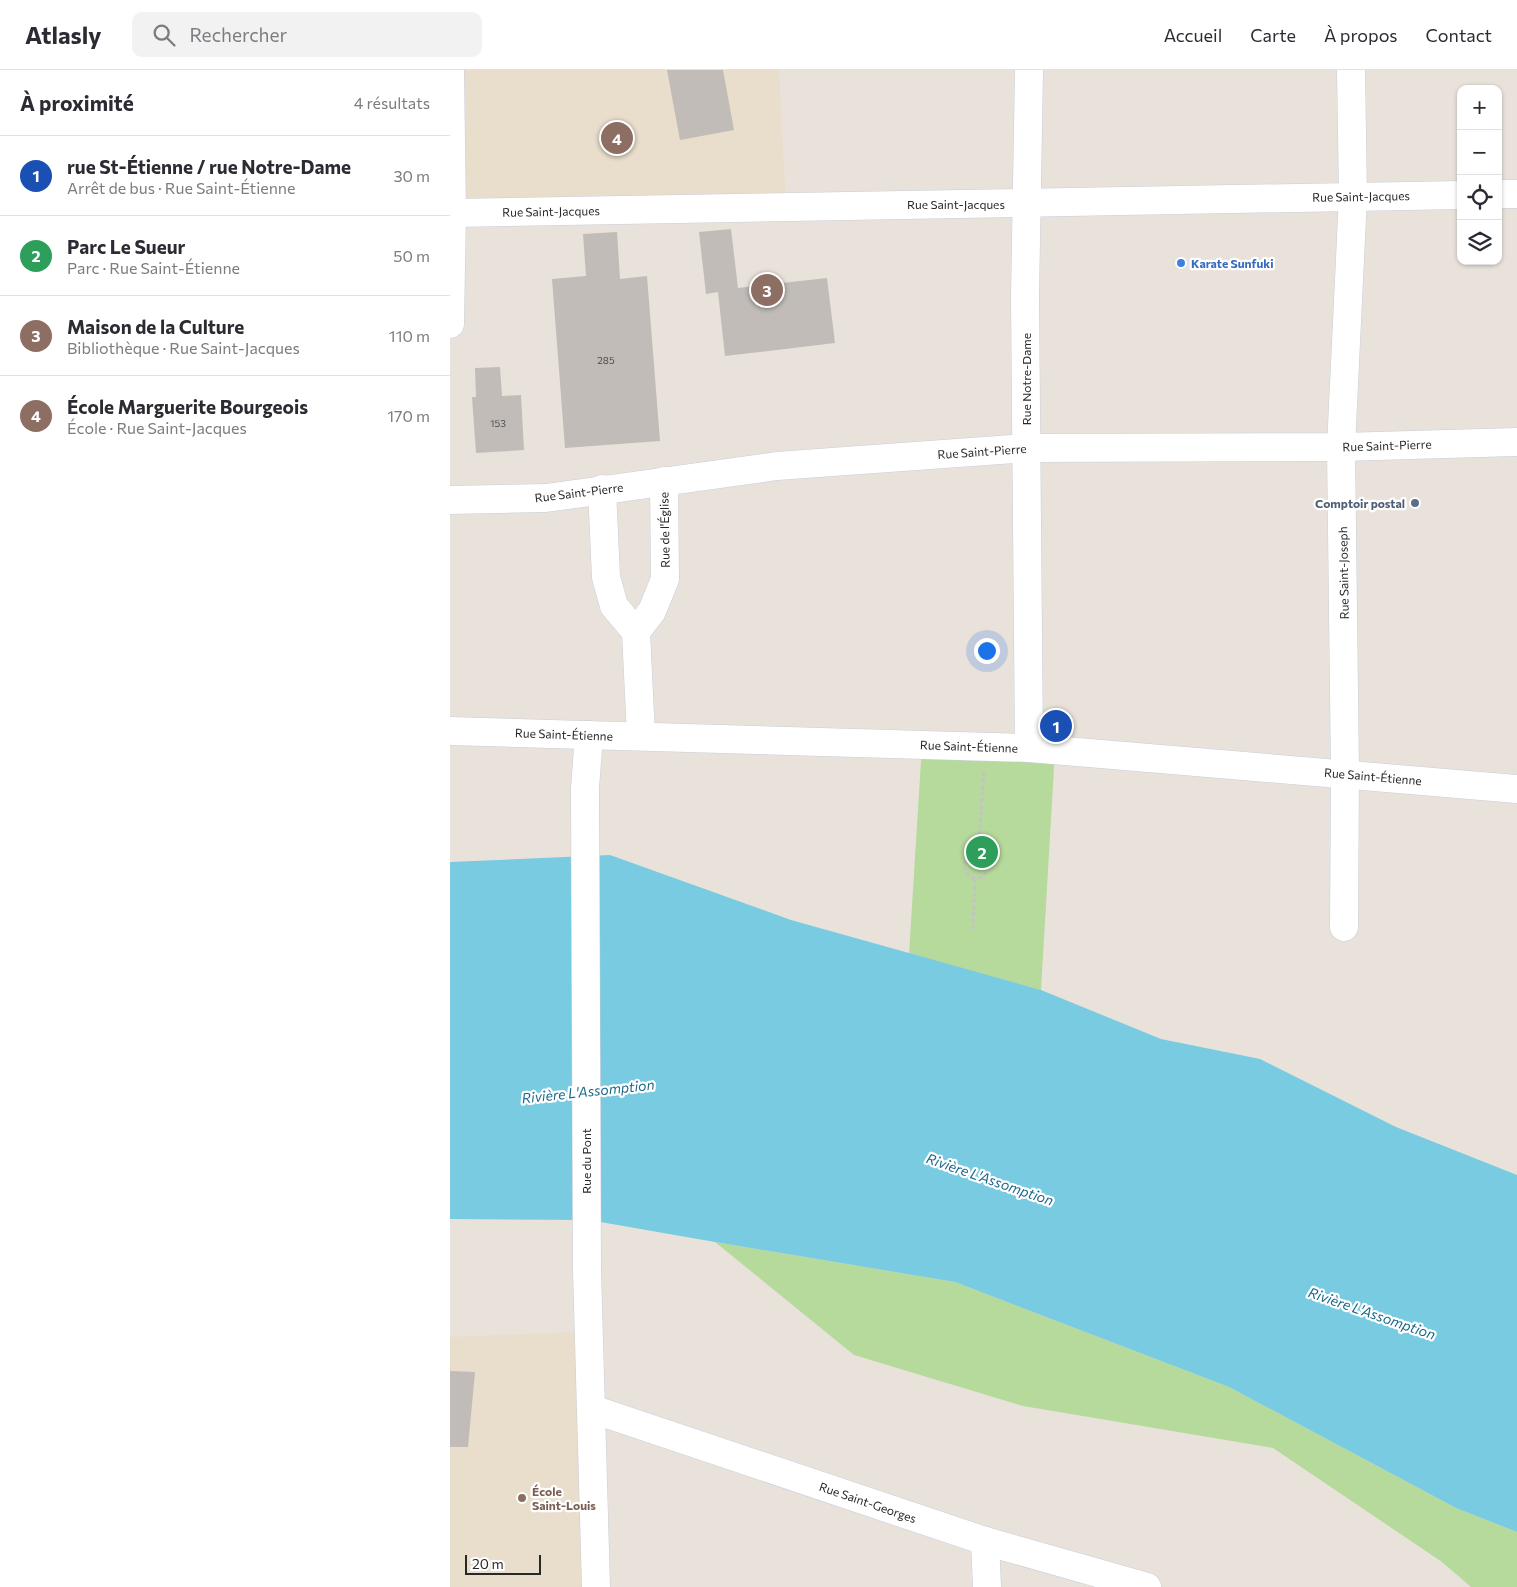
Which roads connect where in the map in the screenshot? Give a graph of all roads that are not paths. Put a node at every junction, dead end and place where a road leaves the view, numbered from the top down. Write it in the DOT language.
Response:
graph roads {
  1 [pos="450,70"];
  2 [pos="1029,70"];
  3 [pos="1351,70"];
  4 [pos="1502,194"];
  5 [pos="1517,194"];
  6 [pos="1457,195"];
  7 [pos="1353,196"];
  8 [pos="1026,203"];
  9 [pos="452,212"];
  10 [pos="450,324"];
  11 [pos="1517,442"];
  12 [pos="1341,447"];
  13 [pos="1027,448"];
  14 [pos="664,481"];
  15 [pos="602,489"];
  16 [pos="450,500"];
  17 [pos="636,632"];
  18 [pos="450,731"];
  19 [pos="589,735"];
  20 [pos="641,736"];
  21 [pos="1029,748"];
  22 [pos="1345,774"];
  23 [pos="1517,789"];
  24 [pos="1344,927"];
  25 [pos="592,1409"];
  26 [pos="985,1541"];
  27 [pos="596,1587"];
  28 [pos="987,1587"];
  29 [pos="1147,1587"];
  1 -- 9 [label="street"];
  2 -- 8 [label="street, Rue Notre-Dame"];
  3 -- 7 [label="street, Rue Saint-Joseph"];
  4 -- 5 [label="street"];
  6 -- 7 [label="street, Rue Saint-Jacques"];
  7 -- 8 [label="street, Rue Saint-Jacques"];
  7 -- 12 [label="street, Rue Saint-Joseph"];
  8 -- 9 [label="street, Rue Saint-Jacques"];
  8 -- 13 [label="street, Rue Notre-Dame"];
  9 -- 10 [label="street"];
  11 -- 12 [label="street, Rue Saint-Pierre"];
  12 -- 13 [label="street, Rue Saint-Pierre"];
  12 -- 22 [label="street, Rue Saint-Joseph"];
  13 -- 14 [label="street, Rue Saint-Pierre"];
  13 -- 21 [label="street, Rue Notre-Dame"];
  14 -- 15 [label="street, Rue Saint-Pierre"];
  14 -- 17 [label="street, Rue de l'Église"];
  15 -- 16 [label="street, Rue Saint-Pierre"];
  15 -- 17 [label="street"];
  17 -- 20 [label="street"];
  18 -- 19 [label="street, Rue Saint-Étienne"];
  19 -- 20 [label="street, Rue Saint-Étienne"];
  19 -- 25 [label="street, Rue du Pont"];
  20 -- 21 [label="street, Rue Saint-Étienne"];
  21 -- 22 [label="street, Rue Saint-Étienne"];
  22 -- 23 [label="street, Rue Saint-Étienne"];
  22 -- 24 [label="street, Rue Saint-Joseph"];
  25 -- 26 [label="street, Rue Saint-Georges"];
  25 -- 27 [label="street, Rue du Pont"];
  26 -- 28 [label="street"];
  26 -- 29 [label="street, Rue Saint-Georges"];
}
